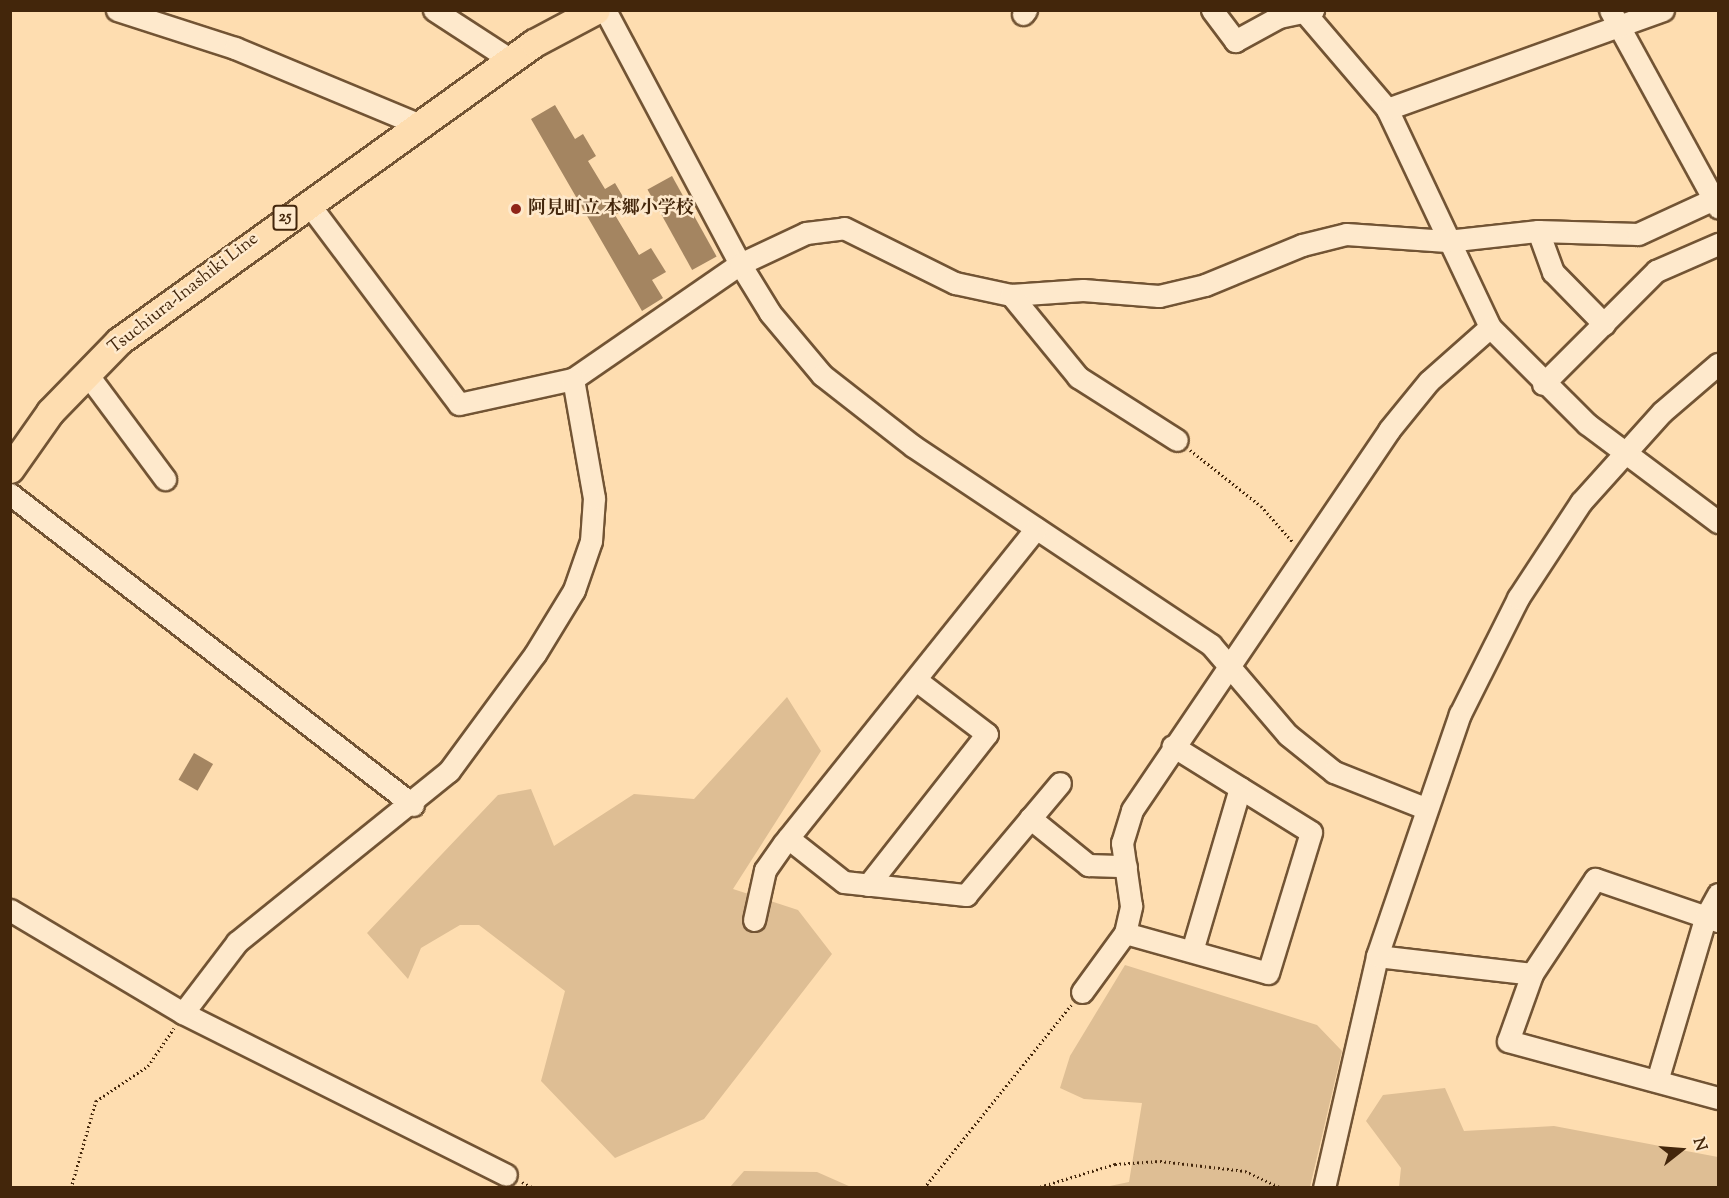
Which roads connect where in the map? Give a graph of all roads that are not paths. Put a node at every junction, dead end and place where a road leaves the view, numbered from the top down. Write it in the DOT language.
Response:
graph roads {
  1 [pos="117,10"];
  2 [pos="434,10"];
  3 [pos="596,10"];
  4 [pos="605,10"];
  5 [pos="1212,10"];
  6 [pos="1663,10"];
  7 [pos="1309,12"];
  8 [pos="1614,18"];
  9 [pos="511,60"];
  10 [pos="1387,109"];
  11 [pos="422,126"];
  12 [pos="1717,201"];
  13 [pos="308,203"];
  14 [pos="1538,231"];
  15 [pos="1447,241"];
  16 [pos="1719,244"];
  17 [pos="740,264"];
  18 [pos="1011,295"];
  19 [pos="1604,324"];
  20 [pos="1490,327"];
  21 [pos="1719,364"];
  22 [pos="87,374"];
  23 [pos="573,378"];
  24 [pos="1543,384"];
  25 [pos="1176,440"];
  26 [pos="1624,453"];
  27 [pos="14,457"];
  28 [pos="165,479"];
  29 [pos="10,494"];
  30 [pos="1717,518"];
  31 [pos="1036,528"];
  32 [pos="1231,665"];
  33 [pos="916,680"];
  34 [pos="1173,746"];
  35 [pos="1060,783"];
  36 [pos="1240,788"];
  37 [pos="413,805"];
  38 [pos="1425,808"];
  39 [pos="1030,818"];
  40 [pos="788,838"];
  41 [pos="1126,866"];
  42 [pos="868,885"];
  43 [pos="1719,894"];
  44 [pos="10,910"];
  45 [pos="1712,918"];
  46 [pos="754,920"];
  47 [pos="1125,933"];
  48 [pos="1192,951"];
  49 [pos="1377,956"];
  50 [pos="1532,974"];
  51 [pos="1082,992"];
  52 [pos="183,1013"];
  53 [pos="1657,1081"];
  54 [pos="1719,1098"];
  55 [pos="506,1175"];
  56 [pos="1324,1188"];
  1 -- 11 [label="street"];
  2 -- 9 [label="street"];
  3 -- 9 [label="main road, Tsuchiura-Inashiki Line / 25"];
  4 -- 17 [label="street"];
  5 -- 7 [label="street"];
  6 -- 8 [label="street"];
  7 -- 10 [label="street"];
  8 -- 10 [label="street"];
  8 -- 12 [label="street"];
  9 -- 11 [label="main road, Tsuchiura-Inashiki Line / 25"];
  10 -- 15 [label="street"];
  11 -- 13 [label="main road, Tsuchiura-Inashiki Line / 25"];
  12 -- 14 [label="street"];
  13 -- 22 [label="main road, Tsuchiura-Inashiki Line / 25"];
  13 -- 23 [label="street"];
  14 -- 15 [label="street"];
  14 -- 19 [label="street"];
  15 -- 18 [label="street"];
  15 -- 20 [label="street"];
  16 -- 19 [label="street"];
  17 -- 18 [label="street"];
  17 -- 23 [label="street"];
  17 -- 31 [label="street"];
  18 -- 25 [label="street"];
  19 -- 24 [label="street"];
  20 -- 24 [label="street"];
  20 -- 32 [label="street"];
  21 -- 26 [label="street"];
  22 -- 27 [label="main road, Tsuchiura-Inashiki Line / 25"];
  22 -- 28 [label="street"];
  23 -- 37 [label="street"];
  24 -- 26 [label="street"];
  26 -- 30 [label="street"];
  26 -- 38 [label="street"];
  29 -- 37 [label="street"];
  31 -- 32 [label="street"];
  31 -- 33 [label="street"];
  32 -- 34 [label="street"];
  32 -- 38 [label="street"];
  33 -- 40 [label="street"];
  33 -- 42 [label="street"];
  34 -- 36 [label="street"];
  34 -- 41 [label="street"];
  35 -- 39 [label="street"];
  36 -- 48 [label="street"];
  36 -- 48 [label="street"];
  37 -- 52 [label="street"];
  38 -- 49 [label="street"];
  39 -- 41 [label="street"];
  39 -- 42 [label="street"];
  40 -- 42 [label="street"];
  40 -- 46 [label="street"];
  41 -- 47 [label="street"];
  43 -- 45 [label="street"];
  44 -- 52 [label="street"];
  45 -- 50 [label="street"];
  45 -- 53 [label="street"];
  47 -- 48 [label="street"];
  47 -- 51 [label="street"];
  49 -- 50 [label="street"];
  49 -- 56 [label="street"];
  50 -- 53 [label="street"];
  52 -- 55 [label="street"];
  53 -- 54 [label="street"];
}
